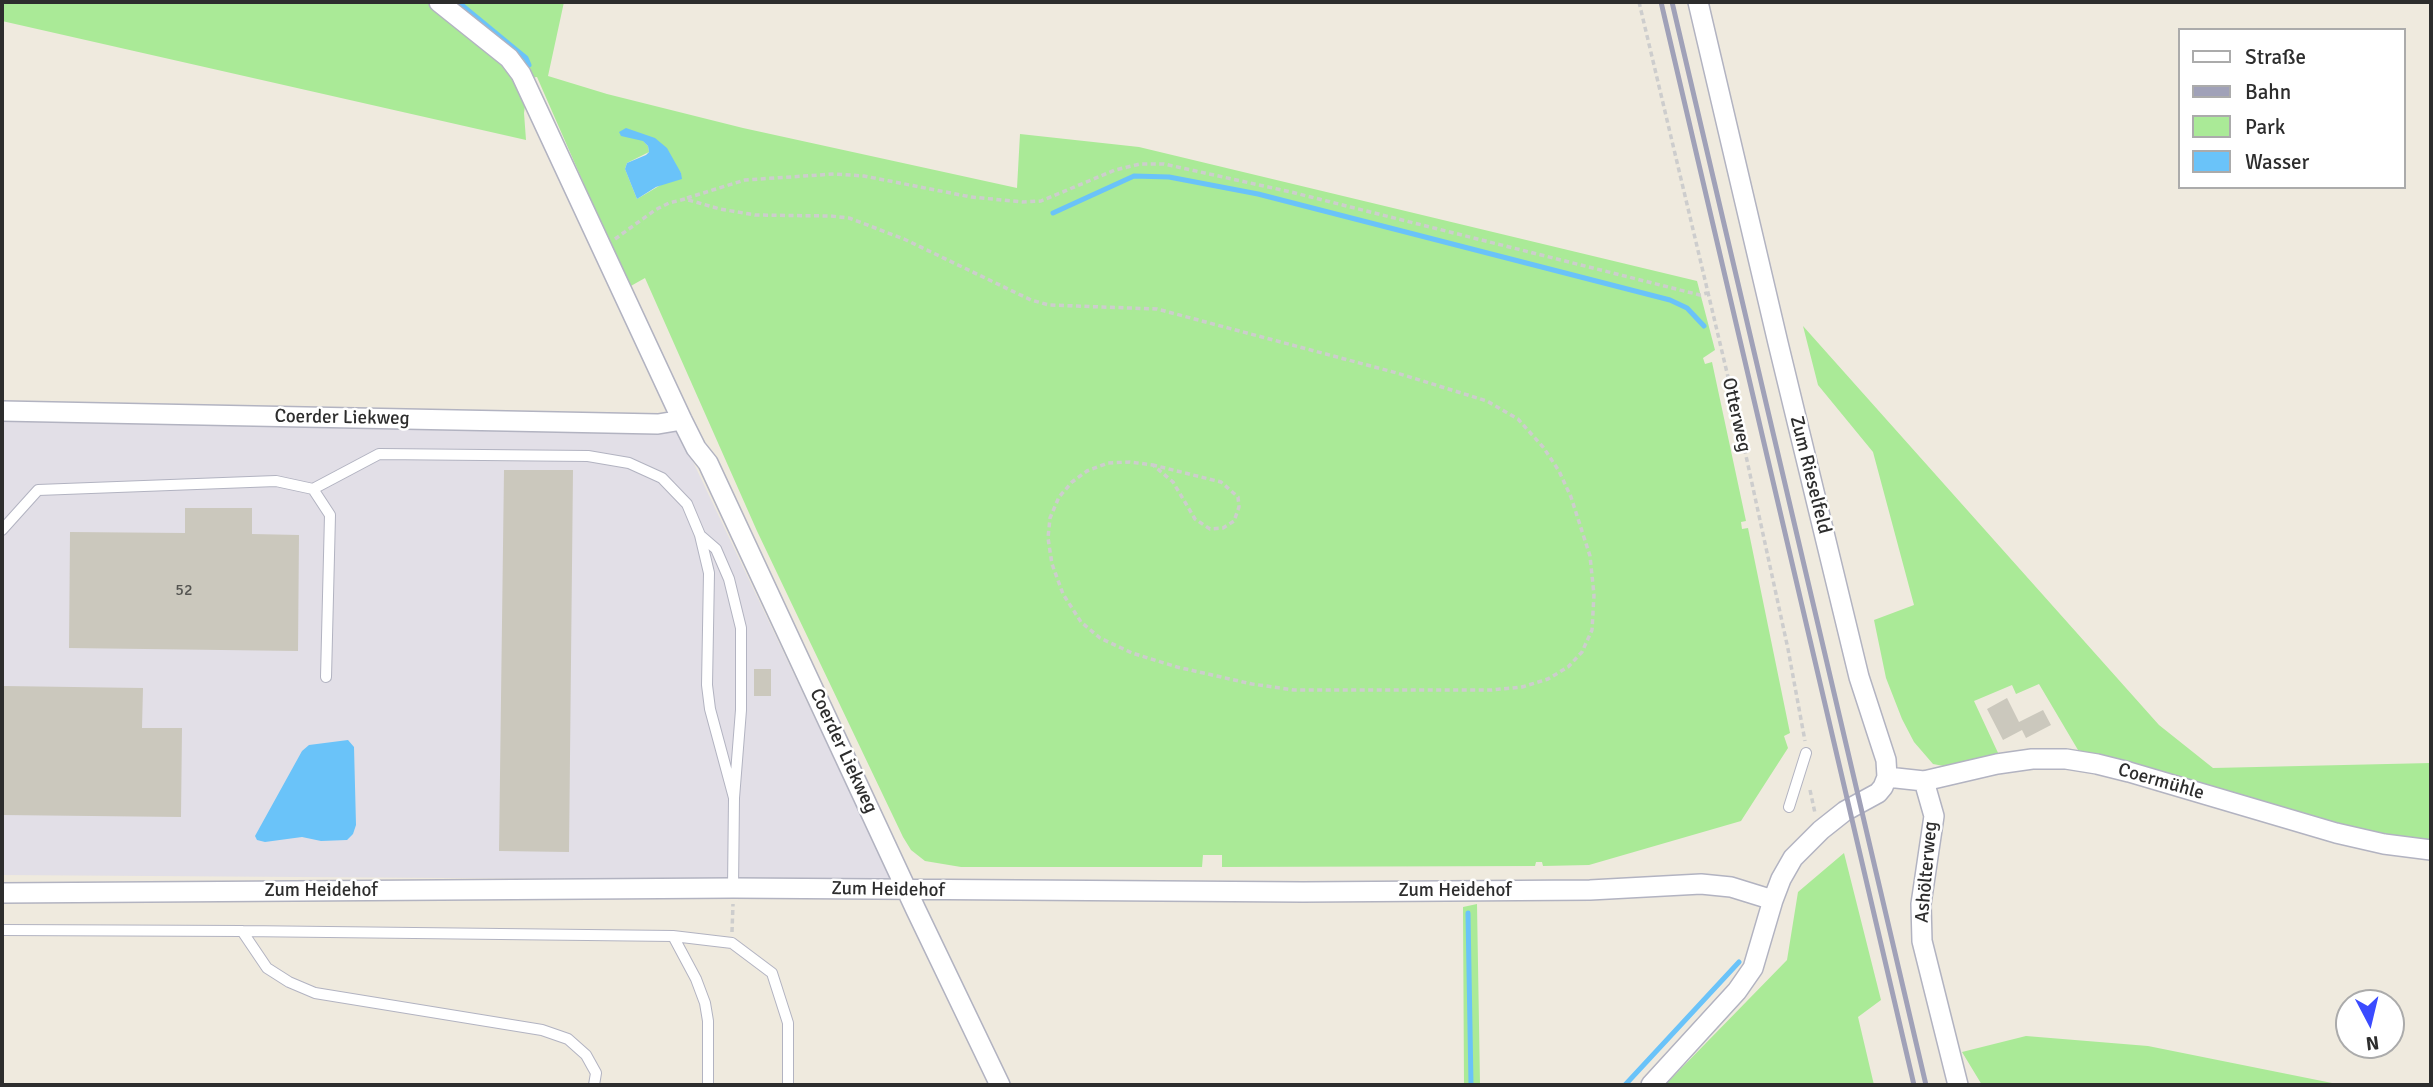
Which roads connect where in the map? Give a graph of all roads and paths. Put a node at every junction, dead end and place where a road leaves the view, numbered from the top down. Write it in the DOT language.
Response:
graph roads {
  1 [pos="439,2"];
  2 [pos="1639,2"];
  3 [pos="1698,2"];
  4 [pos="685,199"];
  5 [pos="600,247"];
  6 [pos="1707,293"];
  7 [pos="2,411"];
  8 [pos="682,420"];
  9 [pos="1153,464"];
  10 [pos="313,489"];
  11 [pos="2,530"];
  12 [pos="700,534"];
  13 [pos="326,677"];
  14 [pos="1806,753"];
  15 [pos="1887,777"];
  16 [pos="1924,781"];
  17 [pos="1809,788"];
  18 [pos="734,798"];
  19 [pos="1789,807"];
  20 [pos="1821,830"];
  21 [pos="2431,850"];
  22 [pos="733,888"];
  23 [pos="907,890"];
  24 [pos="2,893"];
  25 [pos="1773,900"];
  26 [pos="2,930"];
  27 [pos="243,931"];
  28 [pos="673,936"];
  29 [pos="732,943"];
  30 [pos="594,1085"];
  31 [pos="708,1085"];
  32 [pos="788,1085"];
  33 [pos="1000,1085"];
  34 [pos="1651,1085"];
  35 [pos="1958,1085"];
  1 -- 5 [label="street, Coerder Liekweg"];
  2 -- 6 [label="path, Otterweg"];
  3 -- 15 [label="street, Zum Rieselfeld"];
  4 -- 5 [label="path"];
  4 -- 6 [label="path"];
  4 -- 9 [label="path"];
  5 -- 8 [label="street, Coerder Liekweg"];
  6 -- 14 [label="path, Otterweg"];
  7 -- 8 [label="street, Coerder Liekweg"];
  8 -- 23 [label="street, Coerder Liekweg"];
  9 -- 9 [label="path"];
  10 -- 11 [label="lane"];
  10 -- 12 [label="lane"];
  10 -- 13 [label="lane"];
  12 -- 18 [label="lane"];
  12 -- 18 [label="lane"];
  14 -- 19 [label="lane"];
  15 -- 16 [label="street, Coermühle"];
  15 -- 20 [label="street"];
  16 -- 21 [label="street, Coermühle"];
  16 -- 35 [label="street, Ashölterweg"];
  17 -- 20 [label="path"];
  18 -- 22 [label="lane"];
  20 -- 25 [label="street"];
  22 -- 23 [label="street, Zum Heidehof"];
  22 -- 24 [label="street, Zum Heidehof"];
  22 -- 29 [label="path"];
  23 -- 25 [label="street, Zum Heidehof"];
  23 -- 33 [label="street, Coerder Liekweg"];
  25 -- 34 [label="street"];
  26 -- 27 [label="lane"];
  27 -- 28 [label="lane"];
  27 -- 30 [label="lane"];
  28 -- 29 [label="lane"];
  28 -- 31 [label="lane"];
  29 -- 32 [label="lane"];
}
